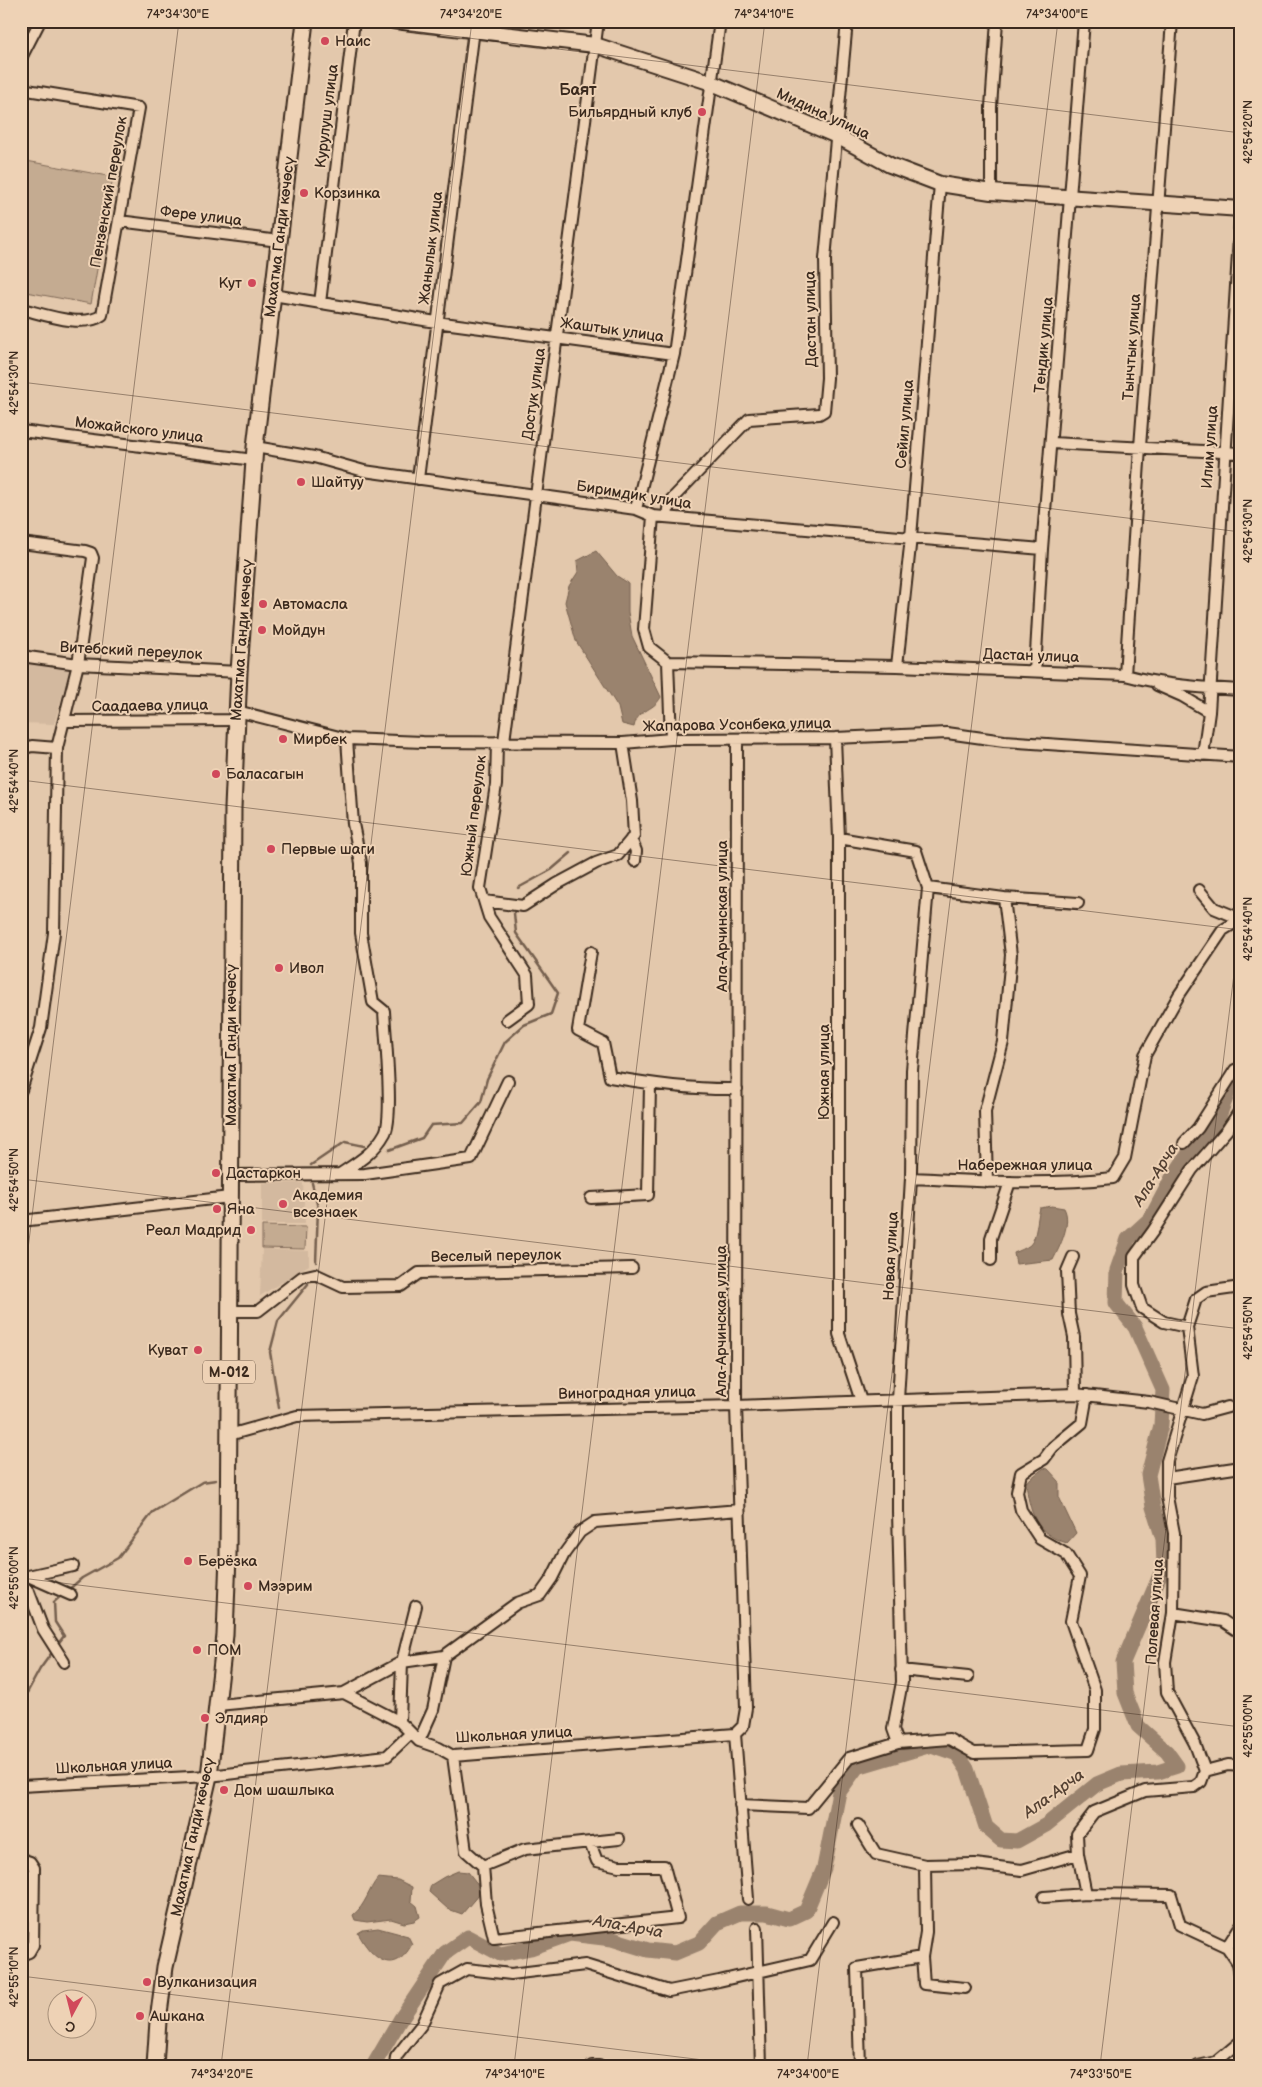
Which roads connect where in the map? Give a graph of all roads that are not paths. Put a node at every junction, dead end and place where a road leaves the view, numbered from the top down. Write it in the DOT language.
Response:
graph roads {
  1 [pos="40,21"];
  2 [pos="306,21"];
  3 [pos="354,21"];
  4 [pos="395,21"];
  5 [pos="598,21"];
  6 [pos="720,21"];
  7 [pos="847,21"];
  8 [pos="997,21"];
  9 [pos="1084,21"];
  10 [pos="1172,21"];
  11 [pos="474,26"];
  12 [pos="595,45"];
  13 [pos="21,58"];
  14 [pos="712,83"];
  15 [pos="21,89"];
  16 [pos="837,136"];
  17 [pos="940,184"];
  18 [pos="991,192"];
  19 [pos="1071,197"];
  20 [pos="1158,203"];
  21 [pos="1241,208"];
  22 [pos="120,221"];
  23 [pos="279,242"];
  24 [pos="273,295"];
  25 [pos="320,303"];
  26 [pos="22,311"];
  27 [pos="436,322"];
  28 [pos="557,338"];
  29 [pos="674,354"];
  30 [pos="21,431"];
  31 [pos="1052,442"];
  32 [pos="1140,447"];
  33 [pos="1225,452"];
  34 [pos="254,453"];
  35 [pos="1241,454"];
  36 [pos="418,479"];
  37 [pos="535,495"];
  38 [pos="636,510"];
  39 [pos="653,516"];
  40 [pos="667,517"];
  41 [pos="911,537"];
  42 [pos="21,543"];
  43 [pos="1042,549"];
  44 [pos="21,656"];
  45 [pos="668,662"];
  46 [pos="78,664"];
  47 [pos="896,666"];
  48 [pos="1034,670"];
  49 [pos="238,672"];
  50 [pos="1126,675"];
  51 [pos="1139,679"];
  52 [pos="1209,688"];
  53 [pos="1241,690"];
  54 [pos="1209,712"];
  55 [pos="236,715"];
  56 [pos="64,721"];
  57 [pos="835,738"];
  58 [pos="347,739"];
  59 [pos="671,739"];
  60 [pos="738,739"];
  61 [pos="501,742"];
  62 [pos="623,743"];
  63 [pos="57,748"];
  64 [pos="21,749"];
  65 [pos="1203,755"];
  66 [pos="1241,757"];
  67 [pos="839,838"];
  68 [pos="631,839"];
  69 [pos="635,861"];
  70 [pos="928,888"];
  71 [pos="1199,890"];
  72 [pos="1004,898"];
  73 [pos="484,901"];
  74 [pos="1078,904"];
  75 [pos="1241,919"];
  76 [pos="592,952"];
  77 [pos="508,1020"];
  78 [pos="1241,1068"];
  79 [pos="508,1081"];
  80 [pos="650,1084"];
  81 [pos="21,1090"];
  82 [pos="737,1090"];
  83 [pos="1241,1108"];
  84 [pos="1184,1143"];
  85 [pos="340,1174"];
  86 [pos="230,1175"];
  87 [pos="911,1178"];
  88 [pos="987,1182"];
  89 [pos="1010,1182"];
  90 [pos="230,1197"];
  91 [pos="591,1198"];
  92 [pos="21,1221"];
  93 [pos="1073,1257"];
  94 [pos="991,1260"];
  95 [pos="632,1268"];
  96 [pos="1241,1287"];
  97 [pos="229,1311"];
  98 [pos="1187,1327"];
  99 [pos="1075,1394"];
  100 [pos="1087,1395"];
  101 [pos="898,1400"];
  102 [pos="861,1401"];
  103 [pos="736,1406"];
  104 [pos="1228,1407"];
  105 [pos="1184,1409"];
  106 [pos="228,1435"];
  107 [pos="1241,1468"];
  108 [pos="1167,1478"];
  109 [pos="739,1510"];
  110 [pos="73,1566"];
  111 [pos="25,1576"];
  112 [pos="21,1584"];
  113 [pos="71,1595"];
  114 [pos="416,1606"];
  115 [pos="1173,1613"];
  116 [pos="1241,1633"];
  117 [pos="444,1656"];
  118 [pos="64,1662"];
  119 [pos="402,1662"];
  120 [pos="901,1670"];
  121 [pos="968,1678"];
  122 [pos="344,1693"];
  123 [pos="218,1705"];
  124 [pos="400,1722"];
  125 [pos="411,1733"];
  126 [pos="735,1734"];
  127 [pos="419,1741"];
  128 [pos="898,1742"];
  129 [pos="453,1756"];
  130 [pos="1241,1766"];
  131 [pos="1205,1770"];
  132 [pos="209,1776"];
  133 [pos="21,1786"];
  134 [pos="740,1805"];
  135 [pos="858,1825"];
  136 [pos="619,1839"];
  137 [pos="590,1843"];
  138 [pos="1078,1854"];
  139 [pos="21,1859"];
  140 [pos="925,1865"];
  141 [pos="484,1866"];
  142 [pos="1086,1894"];
  143 [pos="1044,1897"];
  144 [pos="748,1899"];
  145 [pos="834,1922"];
  146 [pos="1241,1925"];
  147 [pos="758,1928"];
  148 [pos="1227,1947"];
  149 [pos="21,1955"];
  150 [pos="922,1957"];
  151 [pos="759,1971"];
  152 [pos="1241,1980"];
  153 [pos="965,1988"];
  154 [pos="1241,2041"];
  155 [pos="155,2066"];
  156 [pos="394,2066"];
  157 [pos="592,2066"];
  158 [pos="599,2066"];
  159 [pos="762,2066"];
  160 [pos="860,2066"];
  161 [pos="1198,2066"];
  1 -- 13 [label="street"];
  2 -- 23 [label="main road, Махатма Ганди көчөсү"];
  3 -- 25 [label="street, Курулуш улица"];
  4 -- 11 [label="street, Мидина улица"];
  5 -- 12 [label="street, Достук улица"];
  6 -- 14 [label="street, Жаштык улица"];
  7 -- 16 [label="street, Дастан улица"];
  8 -- 18 [label="street"];
  9 -- 19 [label="street, Тендик улица"];
  10 -- 20 [label="street, Тынчтык улица"];
  11 -- 12 [label="street, Мидина улица"];
  11 -- 27 [label="street, Жанылык улица"];
  12 -- 14 [label="street, Мидина улица"];
  12 -- 28 [label="street, Достук улица"];
  14 -- 16 [label="street, Мидина улица"];
  14 -- 29 [label="street, Жаштык улица"];
  15 -- 22 [label="street, Пензенский переулок"];
  16 -- 17 [label="street, Мидина улица"];
  16 -- 40 [label="street, Дастан улица"];
  17 -- 18 [label="street, Мидина улица"];
  17 -- 41 [label="street, Сейил улица"];
  18 -- 19 [label="street, Мидина улица"];
  19 -- 20 [label="street, Мидина улица"];
  19 -- 31 [label="street, Тендик улица"];
  20 -- 21 [label="street, Мидина улица"];
  20 -- 32 [label="street, Тынчтык улица"];
  21 -- 33 [label="street, Илим улица"];
  22 -- 23 [label="street, Фере улица"];
  22 -- 26 [label="street, Пензенский переулок"];
  23 -- 24 [label="main road, Махатма Ганди көчөсү"];
  24 -- 25 [label="street, Жаштык улица"];
  24 -- 34 [label="main road, Махатма Ганди көчөсү"];
  25 -- 27 [label="street, Жаштык улица"];
  27 -- 28 [label="street, Жаштык улица"];
  27 -- 36 [label="street, Жанылык улица"];
  28 -- 29 [label="street, Жаштык улица"];
  28 -- 37 [label="street, Достук улица"];
  29 -- 38 [label="street"];
  30 -- 34 [label="street, Можайского улица"];
  31 -- 32 [label="street"];
  31 -- 43 [label="street, Тендик улица"];
  32 -- 33 [label="street"];
  32 -- 50 [label="street, Тынчтык улица"];
  33 -- 35 [label="street"];
  33 -- 52 [label="street, Илим улица"];
  34 -- 36 [label="street, Биримдик улица"];
  34 -- 49 [label="main road, Махатма Ганди көчөсү"];
  36 -- 37 [label="street, Биримдик улица"];
  37 -- 38 [label="street, Биримдик улица"];
  37 -- 61 [label="street, Достук улица"];
  38 -- 39 [label="street, Биримдик улица"];
  39 -- 40 [label="street, Биримдик улица"];
  39 -- 45 [label="street"];
  40 -- 41 [label="street, Биримдик улица"];
  41 -- 43 [label="street, Биримдик улица"];
  41 -- 47 [label="street, Сейил улица"];
  42 -- 46 [label="street"];
  43 -- 48 [label="street, Тендик улица"];
  44 -- 46 [label="street, Витебский переулок"];
  45 -- 47 [label="street, Дастан улица"];
  45 -- 59 [label="street"];
  46 -- 49 [label="street, Витебский переулок"];
  46 -- 56 [label="street"];
  47 -- 48 [label="street, Дастан улица"];
  48 -- 50 [label="street, Дастан улица"];
  49 -- 55 [label="main road, Махатма Ганди көчөсү / М-012"];
  50 -- 51 [label="street, Дастан улица"];
  51 -- 52 [label="street, Дастан улица"];
  51 -- 54 [label="street"];
  52 -- 53 [label="street, Дастан улица"];
  52 -- 54 [label="street, Илим улица"];
  54 -- 65 [label="street, Илим улица"];
  55 -- 56 [label="street, Саадаева улица"];
  55 -- 58 [label="street, Жапарова Усонбека улица"];
  55 -- 86 [label="main road, Махатма Ганди көчөсү / М-012"];
  56 -- 63 [label="street"];
  57 -- 60 [label="street, Жапарова Усонбека улица"];
  57 -- 65 [label="street, Жапарова Усонбека улица"];
  57 -- 67 [label="street, Южная улица"];
  58 -- 61 [label="street, Жапарова Усонбека улица"];
  58 -- 85 [label="street"];
  59 -- 60 [label="street, Жапарова Усонбека улица"];
  59 -- 62 [label="street, Жапарова Усонбека улица"];
  60 -- 82 [label="street, Ала-Арчинская улица"];
  61 -- 62 [label="street, Жапарова Усонбека улица"];
  61 -- 73 [label="street, Южный переулок"];
  62 -- 68 [label="street"];
  63 -- 64 [label="street"];
  63 -- 81 [label="street"];
  65 -- 66 [label="street, Жапарова Усонбека улица"];
  67 -- 70 [label="street, Новая улица"];
  67 -- 102 [label="street, Южная улица"];
  68 -- 69 [label="street"];
  68 -- 73 [label="street"];
  70 -- 72 [label="street"];
  70 -- 87 [label="street, Новая улица"];
  71 -- 75 [label="street"];
  72 -- 74 [label="street"];
  72 -- 88 [label="street"];
  73 -- 77 [label="street, Южный переулок"];
  75 -- 89 [label="street, Набережная улица"];
  76 -- 80 [label="street"];
  78 -- 84 [label="street"];
  79 -- 85 [label="street"];
  80 -- 82 [label="street"];
  80 -- 91 [label="street"];
  82 -- 103 [label="street, Ала-Арчинская улица"];
  83 -- 98 [label="street"];
  85 -- 86 [label="street"];
  86 -- 90 [label="main road, Махатма Ганди көчөсү / М-012"];
  87 -- 88 [label="street, Набережная улица"];
  87 -- 101 [label="street, Новая улица"];
  88 -- 89 [label="street, Набережная улица"];
  89 -- 94 [label="street"];
  90 -- 92 [label="street"];
  90 -- 97 [label="main road, Махатма Ганди көчөсү / М-012"];
  93 -- 99 [label="street"];
  95 -- 97 [label="street, Веселый переулок"];
  96 -- 98 [label="street, Полевая улица"];
  97 -- 106 [label="main road, Махатма Ганди көчөсү / М-012"];
  98 -- 105 [label="street, Полевая улица"];
  99 -- 100 [label="street, Виноградная улица"];
  99 -- 101 [label="street, Виноградная улица"];
  100 -- 105 [label="street, Виноградная улица"];
  100 -- 128 [label="street"];
  101 -- 102 [label="street, Виноградная улица"];
  101 -- 120 [label="street, Новая улица"];
  102 -- 103 [label="street, Виноградная улица"];
  103 -- 106 [label="street, Виноградная улица"];
  103 -- 109 [label="street, Ала-Арчинская улица"];
  104 -- 105 [label="street, Виноградная улица"];
  105 -- 108 [label="street, Полевая улица"];
  106 -- 123 [label="main road, Махатма Ганди көчөсү / М-012"];
  107 -- 108 [label="street"];
  108 -- 115 [label="street, Полевая улица"];
  109 -- 117 [label="street"];
  109 -- 126 [label="street, Ала-Арчинская улица"];
  110 -- 111 [label="street"];
  111 -- 113 [label="street"];
  112 -- 118 [label="street"];
  114 -- 119 [label="street"];
  115 -- 116 [label="street"];
  115 -- 131 [label="street, Полевая улица"];
  117 -- 119 [label="street"];
  117 -- 127 [label="street"];
  119 -- 122 [label="street"];
  119 -- 124 [label="street"];
  120 -- 121 [label="street"];
  120 -- 128 [label="street, Новая улица"];
  122 -- 123 [label="street"];
  122 -- 124 [label="street, Школьная улица"];
  123 -- 132 [label="main road, Махатма Ганди көчөсү / М-012"];
  124 -- 125 [label="street, Школьная улица"];
  125 -- 127 [label="street, Школьная улица"];
  125 -- 132 [label="street, Школьная улица"];
  126 -- 129 [label="street, Школьная улица"];
  126 -- 134 [label="street, Ала-Арчинская улица"];
  127 -- 129 [label="street, Школьная улица"];
  128 -- 134 [label="street"];
  129 -- 141 [label="street"];
  130 -- 131 [label="street"];
  131 -- 138 [label="street"];
  132 -- 133 [label="street, Школьная улица"];
  132 -- 155 [label="main road, Махатма Ганди көчөсү / М-012"];
  134 -- 144 [label="street, Ала-Арчинская улица"];
  135 -- 140 [label="street"];
  136 -- 137 [label="street"];
  137 -- 141 [label="street"];
  137 -- 141 [label="street"];
  138 -- 140 [label="street"];
  138 -- 142 [label="street"];
  139 -- 149 [label="street"];
  140 -- 150 [label="street"];
  142 -- 143 [label="street"];
  142 -- 148 [label="street"];
  145 -- 151 [label="street"];
  146 -- 148 [label="street"];
  147 -- 151 [label="street"];
  148 -- 152 [label="street"];
  150 -- 153 [label="street"];
  150 -- 160 [label="street"];
  151 -- 156 [label="street"];
  151 -- 159 [label="street"];
  154 -- 161 [label="street"];
  157 -- 158 [label="street"];
}
